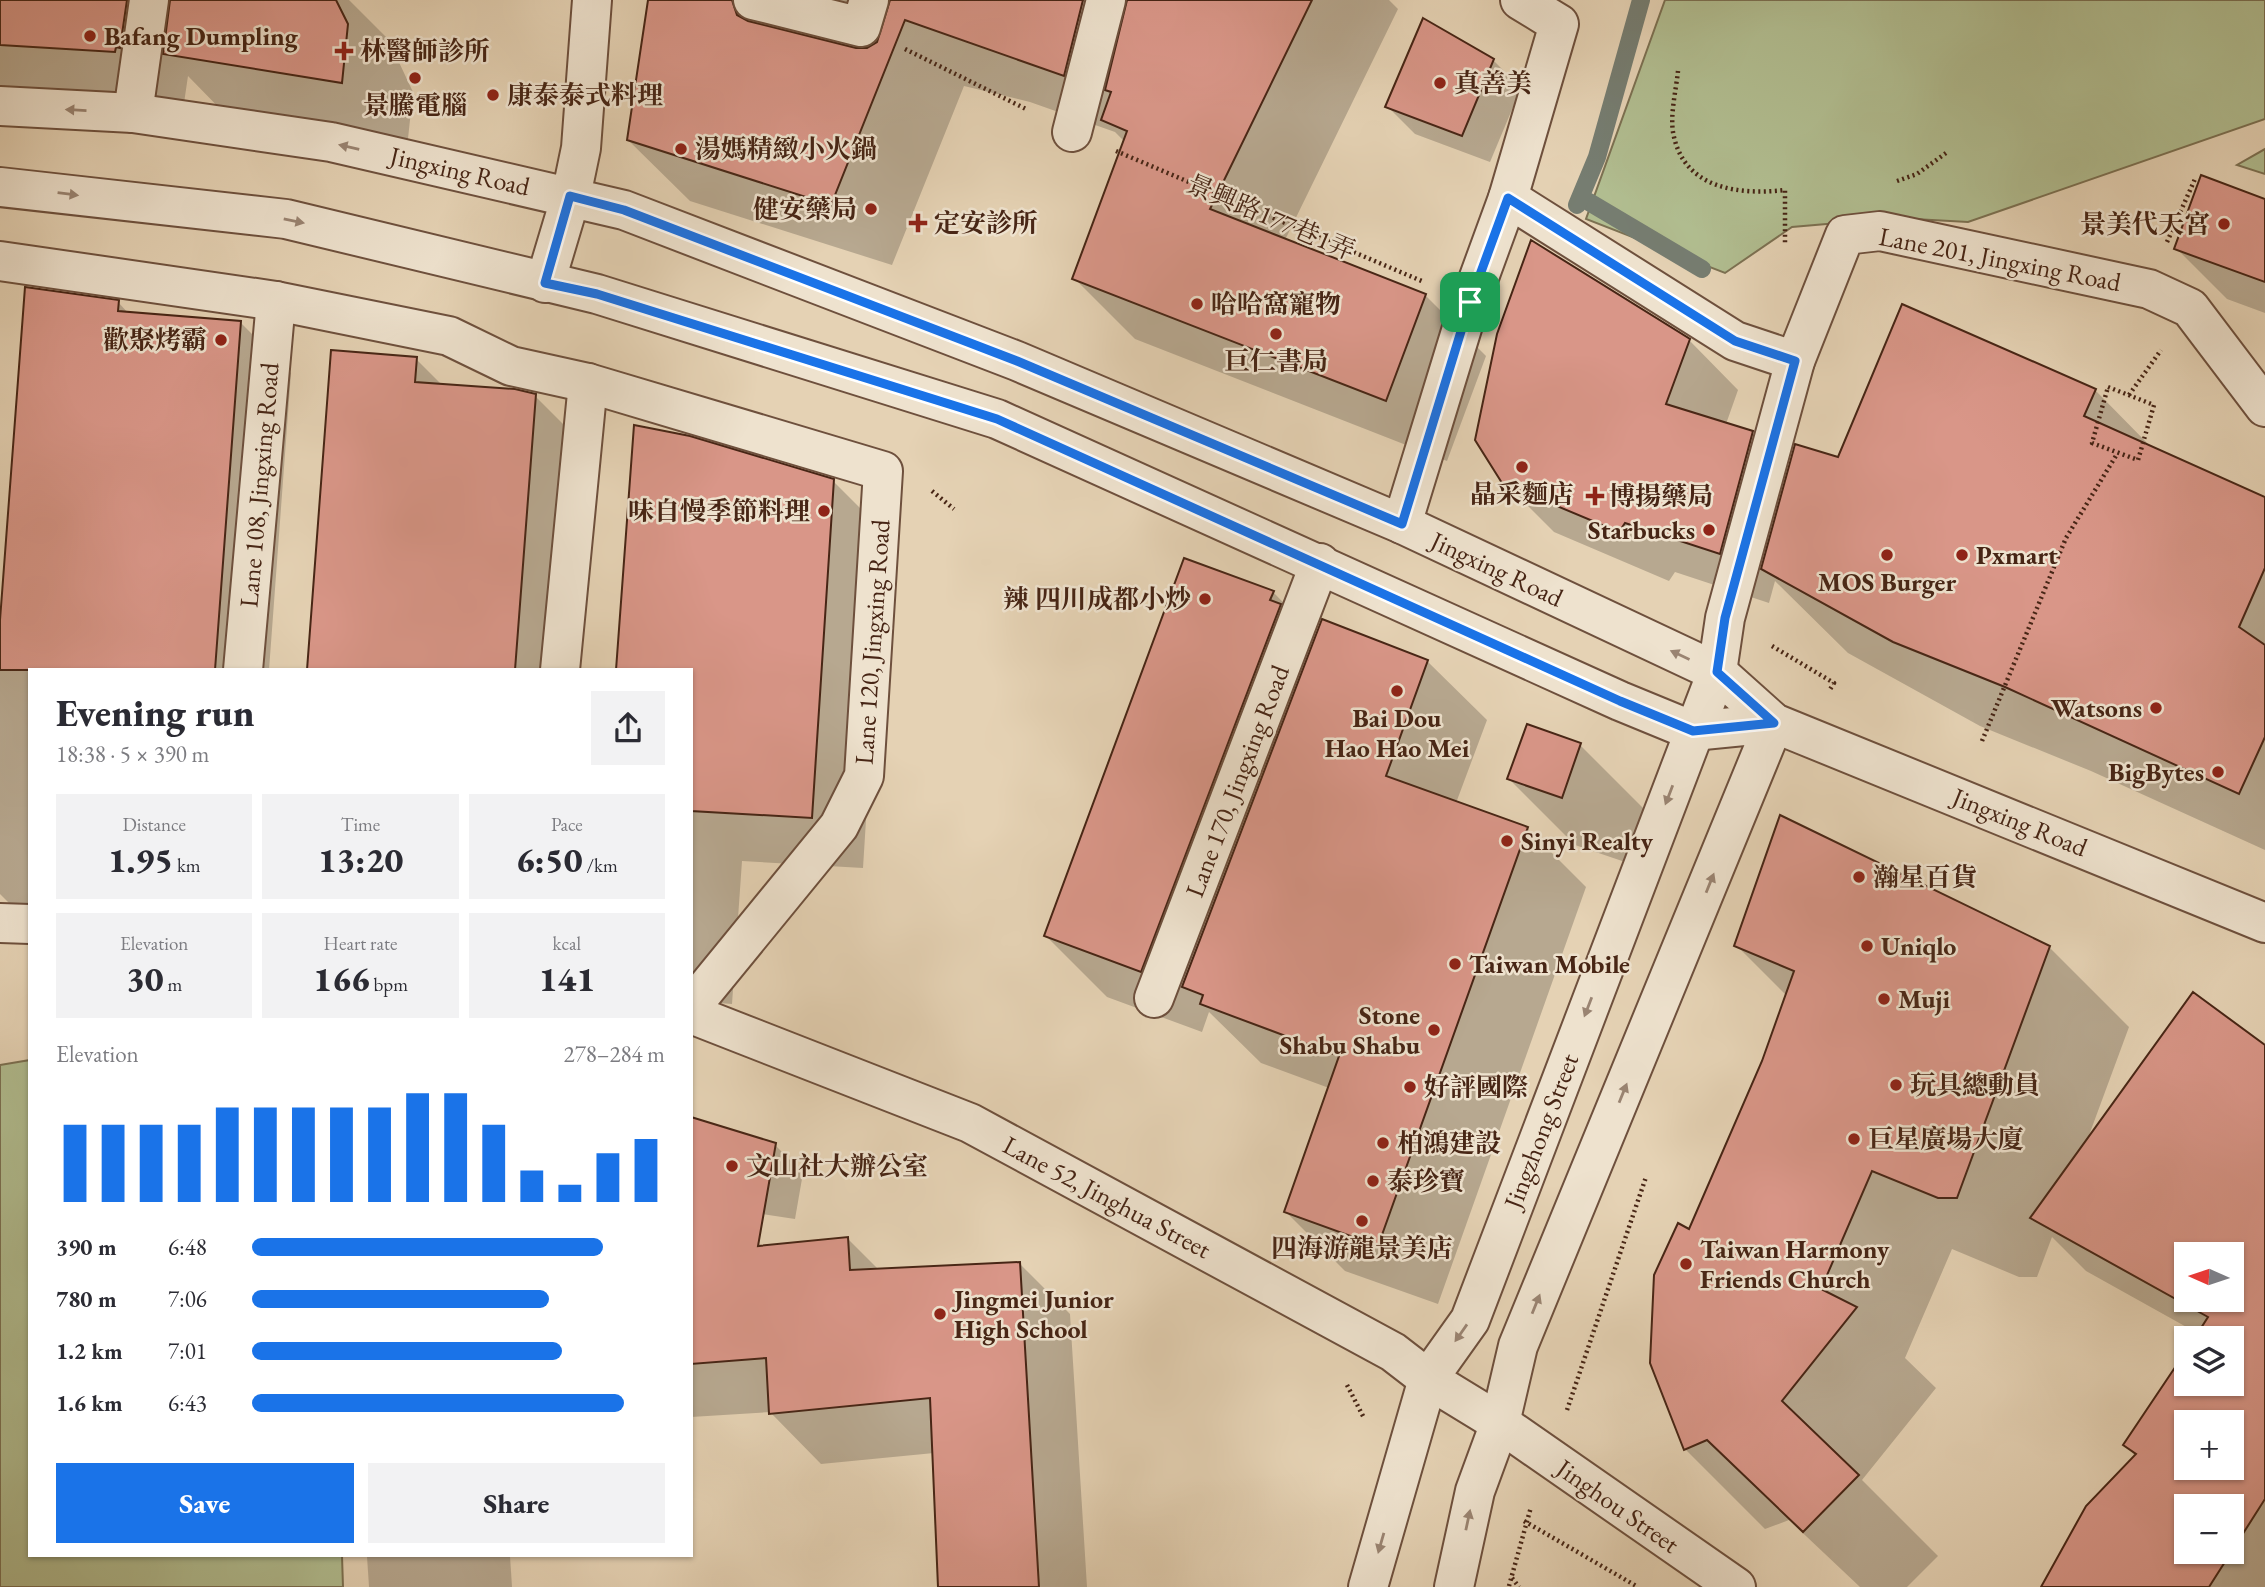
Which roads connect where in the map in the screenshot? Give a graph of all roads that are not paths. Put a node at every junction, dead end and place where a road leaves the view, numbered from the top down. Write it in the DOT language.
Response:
graph roads {
  1 [pos="149,0"];
  2 [pos="592,0"];
  3 [pos="753,0"];
  4 [pos="1106,0"];
  5 [pos="1520,0"];
  6 [pos="1567,12"];
  7 [pos="865,13"];
  8 [pos="0,106"];
  9 [pos="133,113"];
  10 [pos="1072,132"];
  11 [pos="0,187"];
  12 [pos="570,196"];
  13 [pos="1508,198"];
  14 [pos="0,261"];
  15 [pos="545,283"];
  16 [pos="276,301"];
  17 [pos="1795,361"];
  18 [pos="588,383"];
  19 [pos="2265,407"];
  20 [pos="1402,524"];
  21 [pos="1320,563"];
  22 [pos="243,668"];
  23 [pos="560,668"];
  24 [pos="1717,672"];
  25 [pos="1774,723"];
  26 [pos="1693,731"];
  27 [pos="0,923"];
  28 [pos="2265,923"];
  29 [pos="28,924"];
  30 [pos="1154,998"];
  31 [pos="693,1005"];
  32 [pos="693,1015"];
  33 [pos="1428,1379"];
  34 [pos="1500,1423"];
  35 [pos="1368,1587"];
  36 [pos="1454,1587"];
  37 [pos="1736,1587"];
  1 -- 9 [label="street"];
  2 -- 12 [label="street"];
  3 -- 7 [label="street"];
  4 -- 10 [label="street"];
  5 -- 6 [label="street"];
  6 -- 13 [label="street"];
  9 -- 8 [label="street, Jingxing Road, one-way"];
  12 -- 9 [label="street, Jingxing Road, one-way"];
  11 -- 15 [label="street, Jingxing Road, one-way"];
  12 -- 15 [label="street"];
  12 -- 20 [label="street, Jingxing Road"];
  13 -- 17 [label="street"];
  13 -- 20 [label="street"];
  14 -- 16 [label="street"];
  15 -- 21 [label="street, Jingxing Road"];
  16 -- 18 [label="street"];
  16 -- 22 [label="street, Lane 108, Jingxing Road"];
  17 -- 19 [label="street, Lane 201, Jingxing Road"];
  17 -- 24 [label="street, Lane 201, Jingxing Road"];
  18 -- 23 [label="street"];
  18 -- 31 [label="street, Lane 120, Jingxing Road"];
  24 -- 20 [label="street, Jingxing Road, one-way"];
  21 -- 26 [label="street, Jingxing Road"];
  21 -- 30 [label="street, Lane 170, Jingxing Road"];
  24 -- 25 [label="street, Jingxing Road"];
  24 -- 26 [label="street, Jingzhong Street"];
  25 -- 26 [label="street, Jingxing Road"];
  25 -- 28 [label="street, Jingxing Road"];
  34 -- 25 [label="street, one-way"];
  26 -- 33 [label="street, Jingzhong Street, one-way"];
  27 -- 29 [label="street"];
  32 -- 33 [label="street, Lane 52, Jinghua Street"];
  33 -- 34 [label="street, Lane 52, Jinghua Street"];
  33 -- 35 [label="street, Jingzhong Street, one-way"];
  36 -- 34 [label="street, one-way"];
  34 -- 37 [label="street, Jinghou Street"];
}
